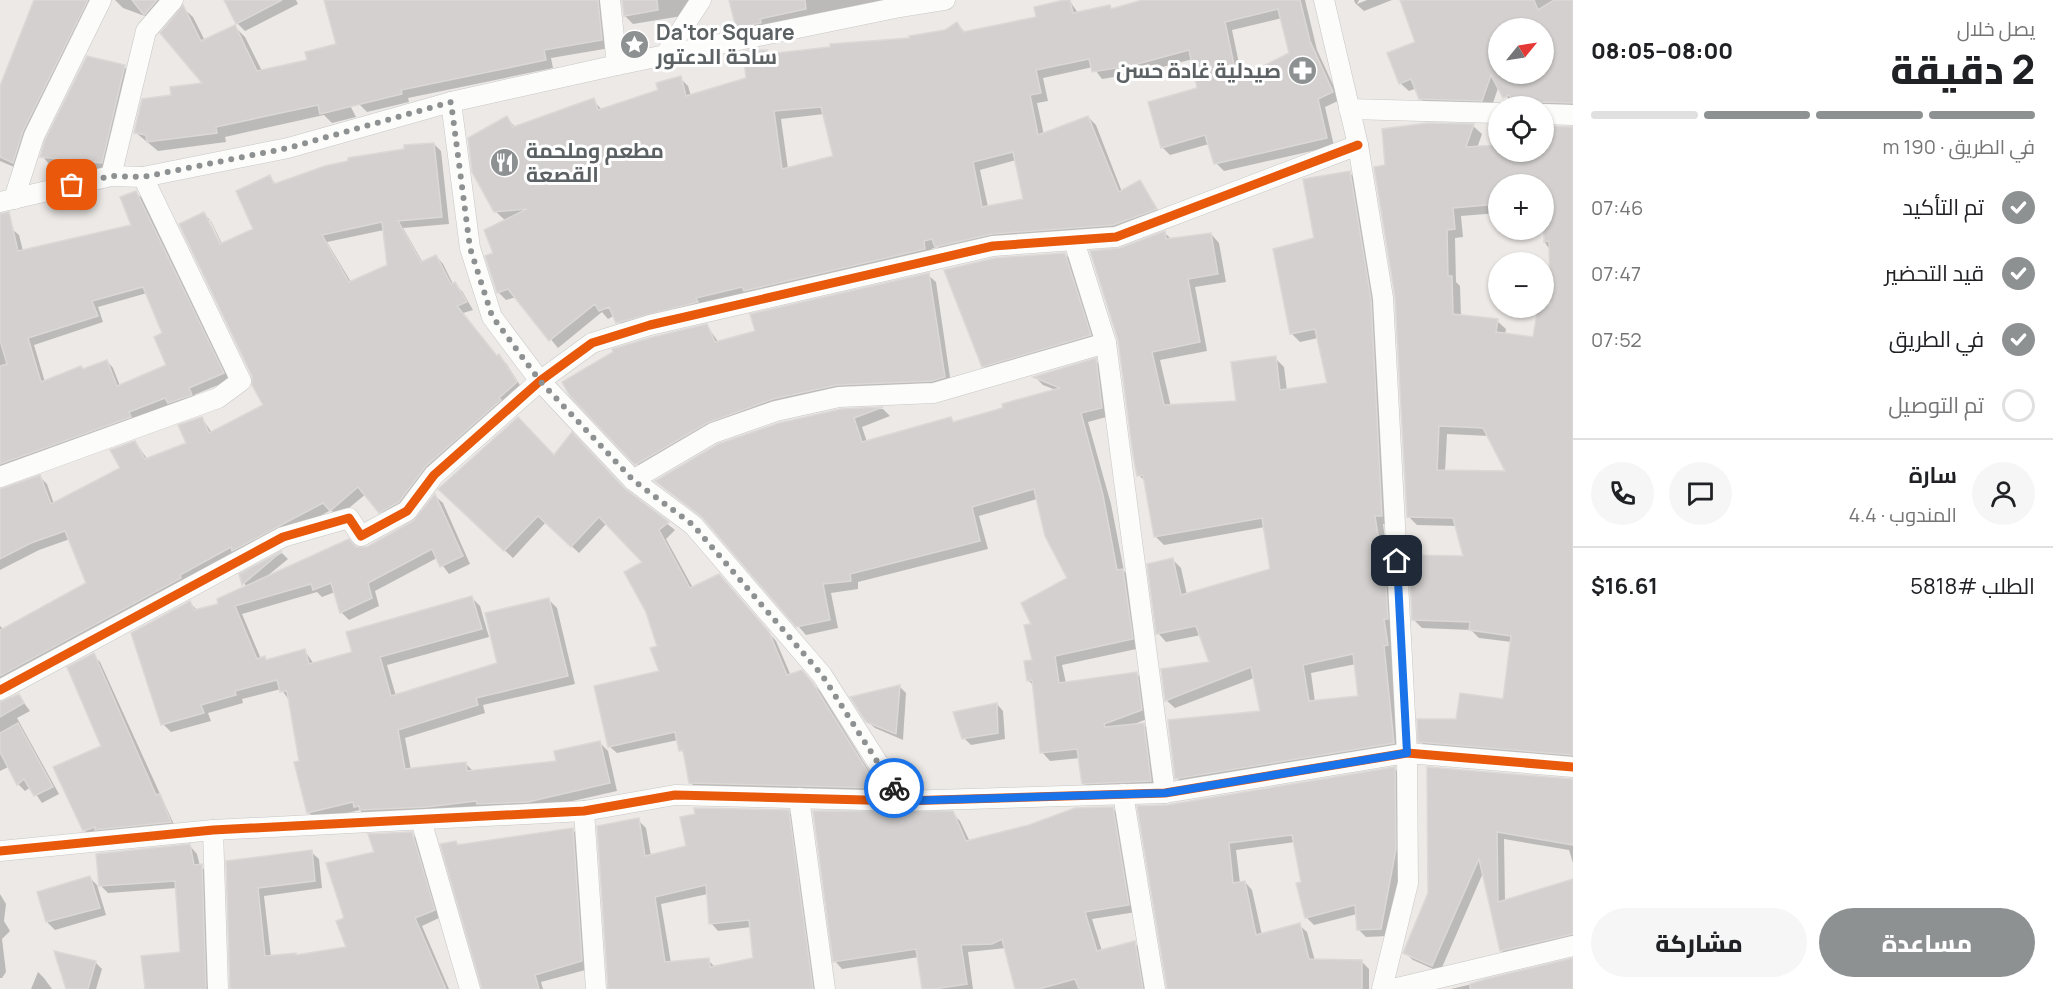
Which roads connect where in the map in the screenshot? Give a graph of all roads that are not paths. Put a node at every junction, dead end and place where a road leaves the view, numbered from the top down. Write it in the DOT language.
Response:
graph roads {
  1 [pos="101,0"];
  2 [pos="173,0"];
  3 [pos="610,0"];
  4 [pos="701,0"];
  5 [pos="945,0"];
  6 [pos="1324,0"];
  7 [pos="664,55"];
  8 [pos="617,65"];
  9 [pos="451,102"];
  10 [pos="1349,109"];
  11 [pos="1488,113"];
  12 [pos="1554,114"];
  13 [pos="1573,115"];
  14 [pos="1358,145"];
  15 [pos="111,176"];
  16 [pos="143,177"];
  17 [pos="7,200"];
  18 [pos="1074,241"];
  19 [pos="1106,344"];
  20 [pos="540,381"];
  21 [pos="0,477"];
  22 [pos="633,480"];
  23 [pos="0,690"];
  24 [pos="1407,753"];
  25 [pos="1573,766"];
  26 [pos="1165,793"];
  27 [pos="1123,794"];
  28 [pos="799,798"];
  29 [pos="902,801"];
  30 [pos="584,811"];
  31 [pos="421,820"];
  32 [pos="213,830"];
  33 [pos="0,851"];
  34 [pos="1573,946"];
  35 [pos="218,989"];
  36 [pos="470,989"];
  37 [pos="596,989"];
  38 [pos="825,989"];
  39 [pos="1155,989"];
  40 [pos="1382,989"];
  41 [pos="1393,989"];
  1 -- 17 [label="street"];
  2 -- 15 [label="street"];
  3 -- 8 [label="street"];
  4 -- 7 [label="street"];
  5 -- 7 [label="street"];
  6 -- 10 [label="street"];
  7 -- 8 [label="street"];
  8 -- 9 [label="street"];
  9 -- 16 [label="street"];
  9 -- 20 [label="street"];
  10 -- 11 [label="street"];
  10 -- 14 [label="street"];
  12 -- 13 [label="street"];
  14 -- 18 [label="street"];
  14 -- 24 [label="street"];
  15 -- 16 [label="street"];
  15 -- 17 [label="street"];
  16 -- 21 [label="street"];
  18 -- 19 [label="street"];
  18 -- 20 [label="street"];
  19 -- 22 [label="street"];
  19 -- 26 [label="street"];
  20 -- 22 [label="street"];
  20 -- 23 [label="street"];
  22 -- 29 [label="street"];
  24 -- 25 [label="street"];
  24 -- 26 [label="street"];
  24 -- 40 [label="street"];
  26 -- 27 [label="street"];
  27 -- 29 [label="street"];
  27 -- 39 [label="street"];
  28 -- 29 [label="street"];
  28 -- 30 [label="street"];
  28 -- 38 [label="street"];
  30 -- 31 [label="street"];
  30 -- 37 [label="street"];
  31 -- 32 [label="street"];
  31 -- 36 [label="street"];
  32 -- 33 [label="street"];
  32 -- 35 [label="street"];
  34 -- 41 [label="street"];
}
